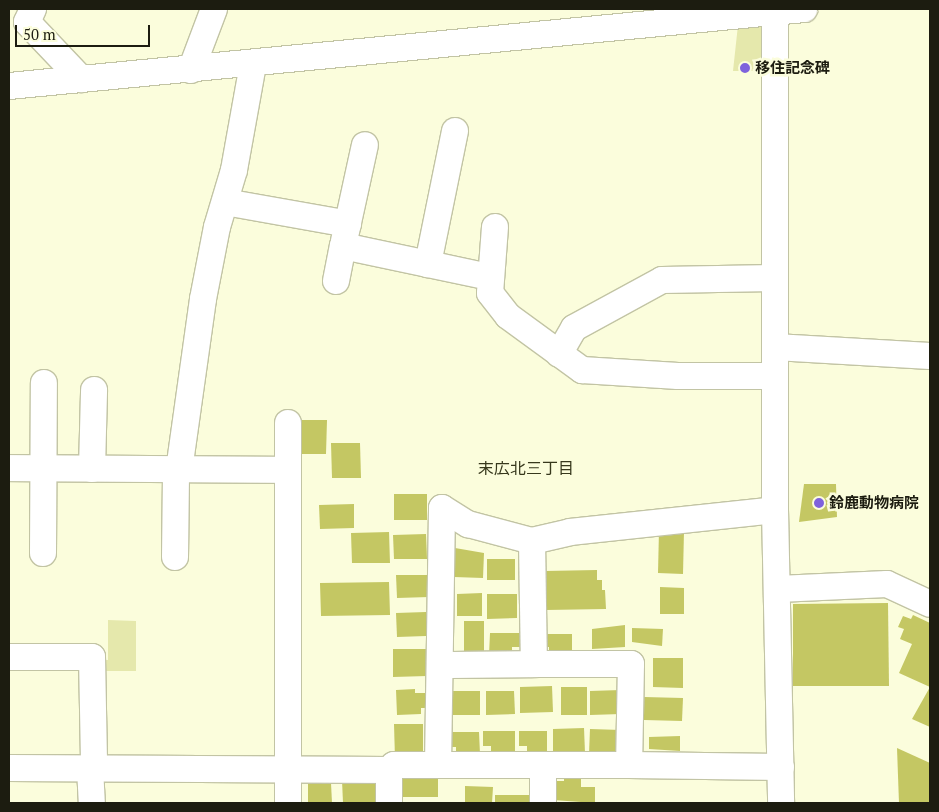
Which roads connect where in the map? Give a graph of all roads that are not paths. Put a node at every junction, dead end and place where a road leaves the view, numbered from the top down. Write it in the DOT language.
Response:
graph roads {
  1 [pos="214,9"];
  2 [pos="804,9"];
  3 [pos="775,10"];
  4 [pos="25,13"];
  5 [pos="253,64"];
  6 [pos="190,70"];
  7 [pos="81,79"];
  8 [pos="9,86"];
  9 [pos="455,131"];
  10 [pos="365,144"];
  11 [pos="225,202"];
  12 [pos="495,227"];
  13 [pos="345,235"];
  14 [pos="428,264"];
  15 [pos="488,277"];
  16 [pos="774,278"];
  17 [pos="336,282"];
  18 [pos="775,347"];
  19 [pos="560,354"];
  20 [pos="930,356"];
  21 [pos="775,376"];
  22 [pos="44,382"];
  23 [pos="94,390"];
  24 [pos="288,423"];
  25 [pos="9,468"];
  26 [pos="42,469"];
  27 [pos="92,469"];
  28 [pos="177,470"];
  29 [pos="288,470"];
  30 [pos="775,510"];
  31 [pos="532,541"];
  32 [pos="43,553"];
  33 [pos="175,557"];
  34 [pos="778,589"];
  35 [pos="930,604"];
  36 [pos="9,657"];
  37 [pos="534,664"];
  38 [pos="440,665"];
  39 [pos="542,765"];
  40 [pos="629,765"];
  41 [pos="438,766"];
  42 [pos="92,767"];
  43 [pos="781,767"];
  44 [pos="9,768"];
  45 [pos="288,769"];
  46 [pos="389,770"];
  47 [pos="92,803"];
  48 [pos="288,803"];
  49 [pos="389,803"];
  50 [pos="543,803"];
  51 [pos="781,803"];
  1 -- 6 [label="street"];
  2 -- 3 [label="street"];
  3 -- 5 [label="street"];
  3 -- 16 [label="street"];
  4 -- 7 [label="street"];
  5 -- 6 [label="street"];
  5 -- 11 [label="street"];
  6 -- 7 [label="street"];
  7 -- 8 [label="street"];
  9 -- 14 [label="street"];
  10 -- 13 [label="street"];
  11 -- 13 [label="street"];
  11 -- 28 [label="street"];
  12 -- 15 [label="street"];
  13 -- 14 [label="street"];
  13 -- 17 [label="street"];
  14 -- 15 [label="street"];
  15 -- 19 [label="street"];
  16 -- 18 [label="street"];
  16 -- 19 [label="street"];
  18 -- 20 [label="street"];
  18 -- 21 [label="street"];
  19 -- 21 [label="street"];
  21 -- 30 [label="street"];
  22 -- 26 [label="street"];
  23 -- 27 [label="street"];
  24 -- 29 [label="street"];
  25 -- 26 [label="street"];
  26 -- 27 [label="street"];
  26 -- 32 [label="street"];
  27 -- 28 [label="street"];
  28 -- 29 [label="street"];
  28 -- 33 [label="street"];
  29 -- 45 [label="street"];
  30 -- 31 [label="street"];
  30 -- 34 [label="street"];
  31 -- 37 [label="street"];
  31 -- 38 [label="street"];
  34 -- 35 [label="street"];
  34 -- 43 [label="street"];
  36 -- 42 [label="street"];
  37 -- 38 [label="street"];
  37 -- 40 [label="street"];
  38 -- 41 [label="street"];
  39 -- 40 [label="street"];
  39 -- 41 [label="street"];
  39 -- 50 [label="street"];
  40 -- 43 [label="street"];
  41 -- 46 [label="street"];
  42 -- 44 [label="street"];
  42 -- 45 [label="street"];
  42 -- 47 [label="street"];
  43 -- 51 [label="street"];
  45 -- 46 [label="street"];
  45 -- 48 [label="street"];
  46 -- 49 [label="street"];
}
